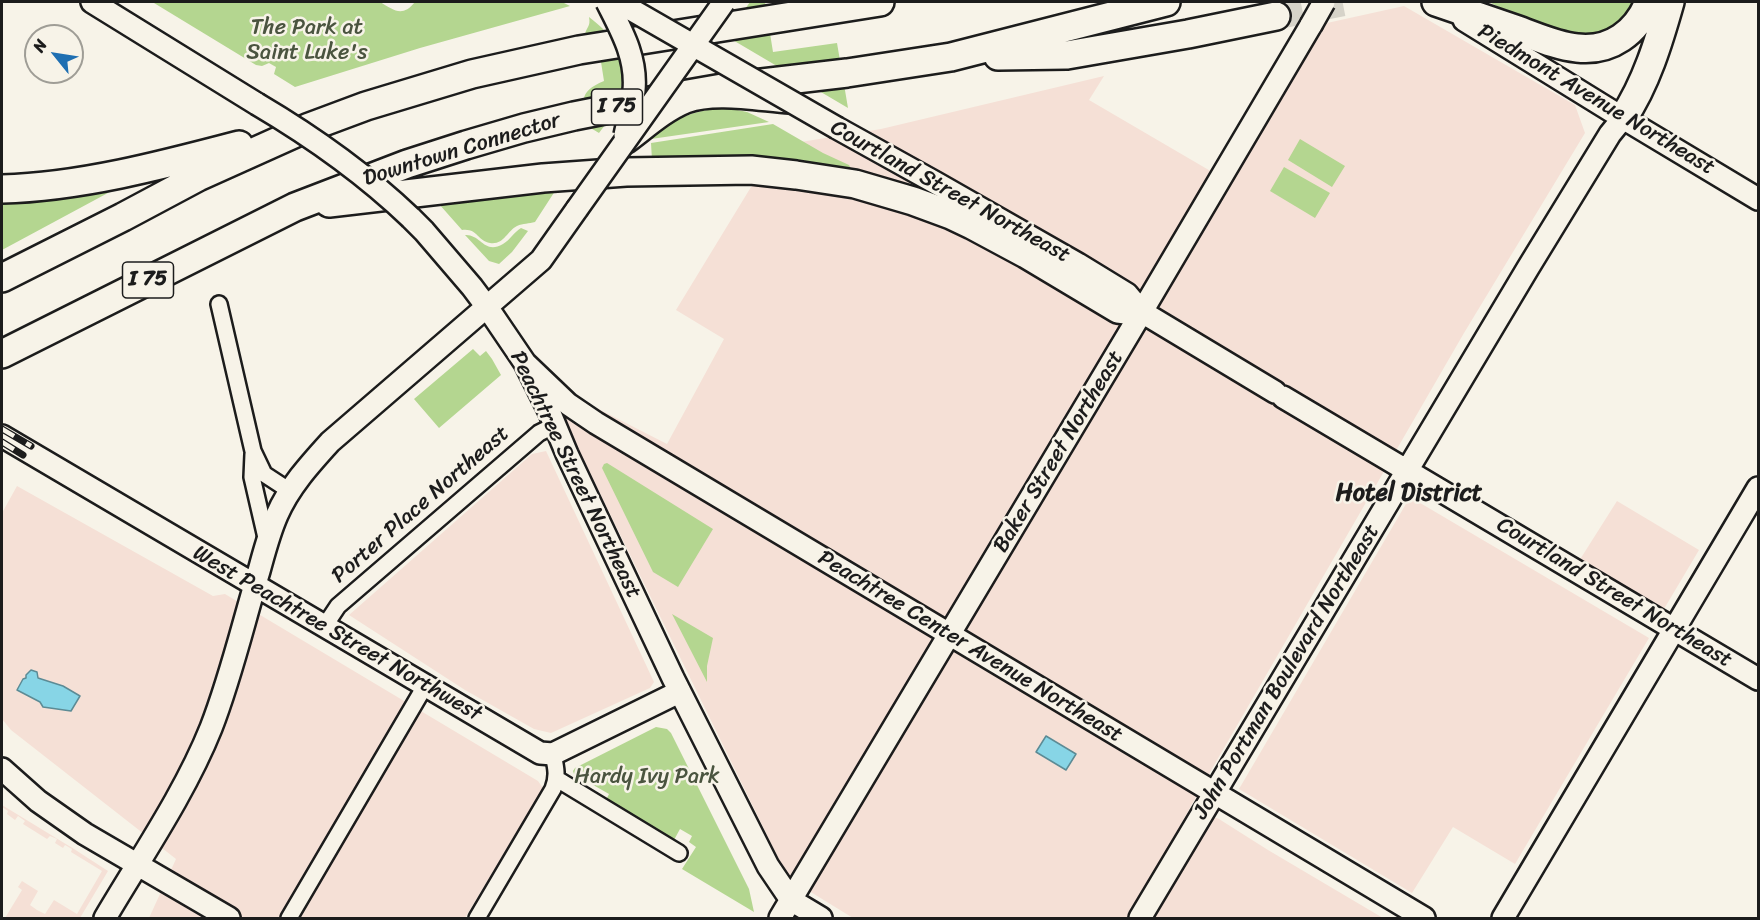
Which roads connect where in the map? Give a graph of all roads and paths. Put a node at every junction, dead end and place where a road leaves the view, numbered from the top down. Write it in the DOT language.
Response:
graph roads {
  1 [pos="92,2"];
  2 [pos="607,2"];
  3 [pos="618,2"];
  4 [pos="724,2"];
  5 [pos="880,2"];
  6 [pos="1166,2"];
  7 [pos="1324,2"];
  8 [pos="1435,2"];
  9 [pos="1649,2"];
  10 [pos="1670,2"];
  11 [pos="1276,16"];
  12 [pos="693,46"];
  13 [pos="951,57"];
  14 [pos="790,102"];
  15 [pos="1623,118"];
  16 [pos="307,128"];
  17 [pos="622,146"];
  18 [pos="2,189"];
  19 [pos="1758,199"];
  20 [pos="295,207"];
  21 [pos="2,278"];
  22 [pos="219,303"];
  23 [pos="488,308"];
  24 [pos="1142,312"];
  25 [pos="2,354"];
  26 [pos="525,363"];
  27 [pos="555,425"];
  28 [pos="2,436"];
  29 [pos="253,451"];
  30 [pos="1408,470"];
  31 [pos="1758,488"];
  32 [pos="290,491"];
  33 [pos="267,543"];
  34 [pos="254,586"];
  35 [pos="324,627"];
  36 [pos="1675,629"];
  37 [pos="949,635"];
  38 [pos="1758,679"];
  39 [pos="425,686"];
  40 [pos="679,692"];
  41 [pos="553,754"];
  42 [pos="2,769"];
  43 [pos="557,779"];
  44 [pos="1214,794"];
  45 [pos="679,853"];
  46 [pos="137,864"];
  47 [pos="785,909"];
  48 [pos="105,918"];
  49 [pos="229,918"];
  50 [pos="289,918"];
  51 [pos="477,918"];
  52 [pos="821,918"];
  53 [pos="1140,918"];
  54 [pos="1424,918"];
  55 [pos="1503,918"];
  1 -- 23 [label="main road, Peachtree Street Northeast, bridge"];
  2 -- 17 [label="main road, bridge"];
  3 -- 12 [label="main road, Courtland Street Northeast, bridge"];
  4 -- 12 [label="main road, bridge"];
  5 -- 16 [label="highway"];
  6 -- 13 [label="highway, Downtown Connector / I 75"];
  7 -- 24 [label="main road, Baker Street Northeast, bridge"];
  8 -- 9 [label="highway"];
  8 -- 15 [label="main road, Piedmont Avenue Northeast"];
  10 -- 15 [label="highway"];
  11 -- 13 [label="highway"];
  12 -- 14 [label="main road, Courtland Street Northeast, bridge"];
  12 -- 17 [label="main road, bridge"];
  13 -- 20 [label="highway, Downtown Connector / I 75"];
  14 -- 17 [label="main road, bridge"];
  14 -- 24 [label="main road, Courtland Street Northeast, bridge"];
  15 -- 19 [label="main road, Piedmont Avenue Northeast"];
  15 -- 30 [label="main road, John Portman Boulevard Northeast"];
  16 -- 18 [label="highway"];
  16 -- 21 [label="highway"];
  17 -- 23 [label="main road, bridge"];
  20 -- 24 [label="highway"];
  20 -- 25 [label="highway, Downtown Connector / I 75"];
  22 -- 29 [label="street"];
  23 -- 26 [label="main road, Peachtree Street Northeast"];
  23 -- 32 [label="main road"];
  24 -- 30 [label="main road, Courtland Street Northeast"];
  24 -- 37 [label="main road, Baker Street Northeast"];
  26 -- 27 [label="main road, Peachtree Street Northeast"];
  26 -- 37 [label="main road, Peachtree Center Avenue Northeast"];
  27 -- 35 [label="street, Porter Place Northeast"];
  27 -- 40 [label="main road, Peachtree Street Northeast"];
  28 -- 34 [label="main road, West Peachtree Street Northwest"];
  29 -- 32 [label="street"];
  29 -- 33 [label="street"];
  30 -- 36 [label="main road, Courtland Street Northeast"];
  30 -- 44 [label="main road, John Portman Boulevard Northeast"];
  31 -- 36 [label="main road"];
  32 -- 33 [label="main road"];
  33 -- 34 [label="main road"];
  34 -- 35 [label="main road, West Peachtree Street Northwest"];
  34 -- 46 [label="main road"];
  35 -- 39 [label="main road, West Peachtree Street Northwest"];
  36 -- 38 [label="main road, Courtland Street Northeast"];
  36 -- 55 [label="main road"];
  37 -- 44 [label="main road, Peachtree Center Avenue Northeast"];
  37 -- 47 [label="main road, Baker Street Northeast"];
  39 -- 41 [label="main road, West Peachtree Street Northwest"];
  39 -- 50 [label="street"];
  40 -- 41 [label="main road"];
  40 -- 47 [label="main road, Peachtree Street Northeast"];
  41 -- 43 [label="street"];
  42 -- 46 [label="main road"];
  43 -- 45 [label="street"];
  43 -- 51 [label="street"];
  44 -- 53 [label="main road, John Portman Boulevard Northeast"];
  44 -- 54 [label="main road, Peachtree Center Avenue Northeast"];
  46 -- 48 [label="main road"];
  46 -- 49 [label="main road"];
  47 -- 52 [label="main road, Peachtree Street Northeast"];
}
